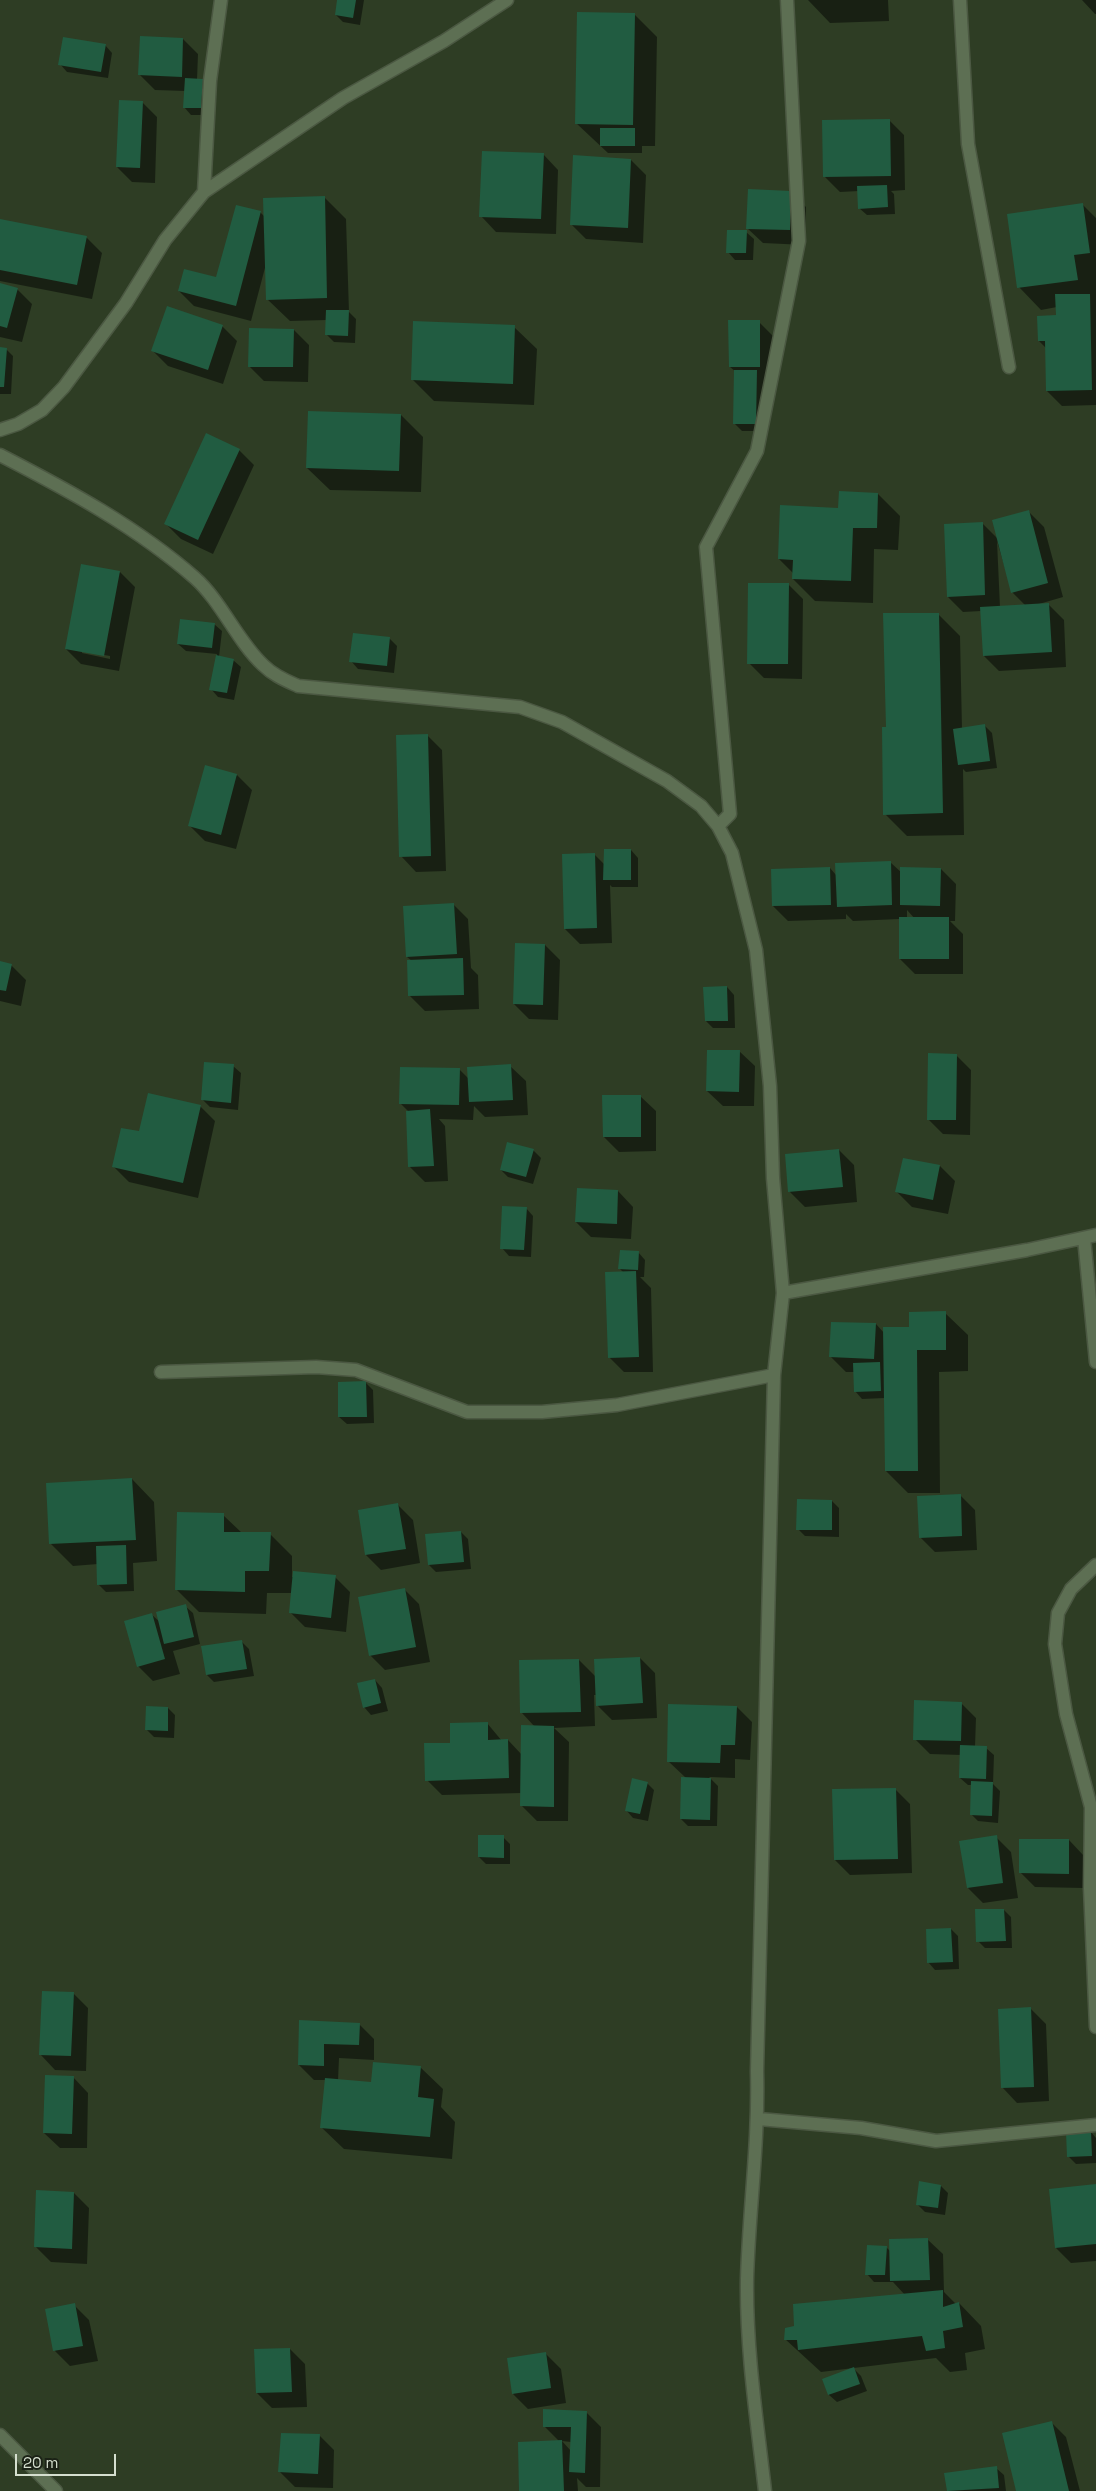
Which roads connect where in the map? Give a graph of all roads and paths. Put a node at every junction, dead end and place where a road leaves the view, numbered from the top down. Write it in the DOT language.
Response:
graph roads {
  1 [pos="221,0"];
  2 [pos="507,0"];
  3 [pos="787,0"];
  4 [pos="960,0"];
  5 [pos="204,192"];
  6 [pos="1009,367"];
  7 [pos="0,430"];
  8 [pos="0,455"];
  9 [pos="718,826"];
  10 [pos="1090,1236"];
  11 [pos="783,1293"];
  12 [pos="1096,1362"];
  13 [pos="161,1372"];
  14 [pos="774,1375"];
  15 [pos="1096,1566"];
  16 [pos="1096,2027"];
  17 [pos="758,2119"];
  18 [pos="1096,2125"];
  19 [pos="0,2435"];
  20 [pos="56,2491"];
  21 [pos="765,2491"];
  1 -- 5 [label="street"];
  2 -- 5 [label="street"];
  3 -- 9 [label="street"];
  4 -- 6 [label="street"];
  5 -- 7 [label="street"];
  8 -- 9 [label="street"];
  9 -- 11 [label="street"];
  10 -- 11 [label="street"];
  10 -- 12 [label="street"];
  11 -- 14 [label="street"];
  13 -- 14 [label="street"];
  14 -- 17 [label="street"];
  15 -- 16 [label="street"];
  17 -- 18 [label="street"];
  17 -- 21 [label="street"];
  19 -- 20 [label="street"];
}
